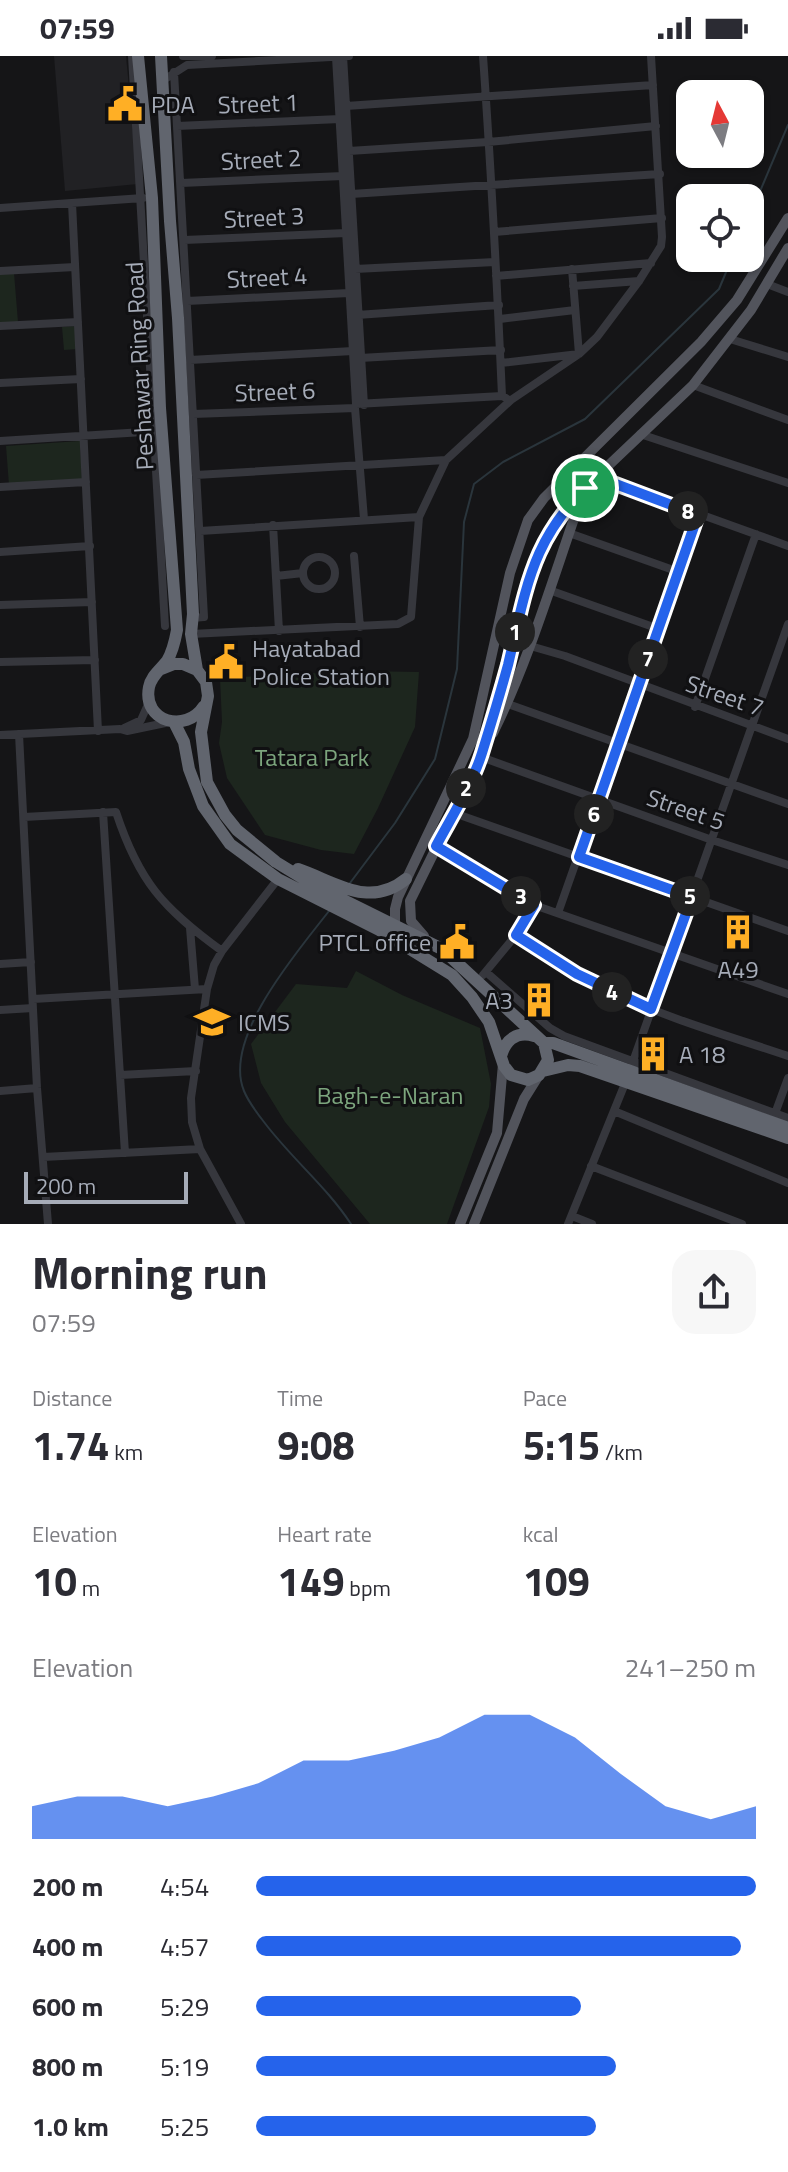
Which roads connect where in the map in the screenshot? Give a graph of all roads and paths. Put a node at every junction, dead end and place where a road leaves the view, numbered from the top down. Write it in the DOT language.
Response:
graph roads {
  1 [pos="132,56"];
  2 [pos="138,56"];
  3 [pos="161,56"];
  4 [pos="212,56"];
  5 [pos="343,56"];
  6 [pos="349,56"];
  7 [pos="483,56"];
  8 [pos="651,56"];
  9 [pos="336,57"];
  10 [pos="185,60"];
  11 [pos="174,72"];
  12 [pos="162,81"];
  13 [pos="653,85"];
  14 [pos="486,98"];
  15 [pos="346,106"];
  16 [pos="340,119"];
  17 [pos="177,126"];
  18 [pos="656,126"];
  19 [pos="488,142"];
  20 [pos="349,151"];
  21 [pos="660,174"];
  22 [pos="343,176"];
  23 [pos="181,183"];
  24 [pos="491,184"];
  25 [pos="351,194"];
  26 [pos="146,198"];
  27 [pos="72,203"];
  28 [pos="0,208"];
  29 [pos="662,218"];
  30 [pos="788,218"];
  31 [pos="494,232"];
  32 [pos="346,233"];
  33 [pos="184,240"];
  34 [pos="788,248"];
  35 [pos="350,255"];
  36 [pos="495,262"];
  37 [pos="651,263"];
  38 [pos="75,267"];
  39 [pos="355,269"];
  40 [pos="572,269"];
  41 [pos="0,271"];
  42 [pos="496,276"];
  43 [pos="639,281"];
  44 [pos="767,284"];
  45 [pos="573,286"];
  46 [pos="788,292"];
  47 [pos="349,293"];
  48 [pos="187,301"];
  49 [pos="499,305"];
  50 [pos="575,310"];
  51 [pos="357,315"];
  52 [pos="500,319"];
  53 [pos="78,322"];
  54 [pos="0,326"];
  55 [pos="730,339"];
  56 [pos="501,350"];
  57 [pos="353,351"];
  58 [pos="579,354"];
  59 [pos="788,357"];
  60 [pos="360,358"];
  61 [pos="190,360"];
  62 [pos="501,363"];
  63 [pos="81,379"];
  64 [pos="0,383"];
  65 [pos="693,385"];
  66 [pos="506,398"];
  67 [pos="358,405"];
  68 [pos="193,414"];
  69 [pos="788,420"];
  70 [pos="158,431"];
  71 [pos="640,434"];
  72 [pos="83,436"];
  73 [pos="0,441"];
  74 [pos="446,460"];
  75 [pos="359,463"];
  76 [pos="196,475"];
  77 [pos="597,477"];
  78 [pos="86,482"];
  79 [pos="788,483"];
  80 [pos="0,487"];
  81 [pos="585,488"];
  82 [pos="698,515"];
  83 [pos="419,517"];
  84 [pos="364,519"];
  85 [pos="273,525"];
  86 [pos="200,531"];
  87 [pos="569,533"];
  88 [pos="788,533"];
  89 [pos="756,534"];
  90 [pos="786,545"];
  91 [pos="90,546"];
  92 [pos="0,552"];
  93 [pos="354,556"];
  94 [pos="679,572"];
  95 [pos="303,573"];
  96 [pos="276,576"];
  97 [pos="549,590"];
  98 [pos="92,602"];
  99 [pos="0,605"];
  100 [pos="192,618"];
  101 [pos="788,624"];
  102 [pos="165,626"];
  103 [pos="360,627"];
  104 [pos="659,629"];
  105 [pos="279,631"];
  106 [pos="191,634"];
  107 [pos="513,641"];
  108 [pos="530,645"];
  109 [pos="95,660"];
  110 [pos="0,662"];
  111 [pos="159,670"];
  112 [pos="197,670"];
  113 [pos="639,685"];
  114 [pos="149,701"];
  115 [pos="206,704"];
  116 [pos="508,704"];
  117 [pos="695,707"];
  118 [pos="172,722"];
  119 [pos="752,726"];
  120 [pos="120,729"];
  121 [pos="475,730"];
  122 [pos="98,731"];
  123 [pos="488,732"];
  124 [pos="19,734"];
  125 [pos="0,735"];
  126 [pos="788,739"];
  127 [pos="618,744"];
  128 [pos="481,757"];
  129 [pos="730,784"];
  130 [pos="598,800"];
  131 [pos="788,804"];
  132 [pos="103,812"];
  133 [pos="454,813"];
  134 [pos="24,817"];
  135 [pos="712,840"];
  136 [pos="436,846"];
  137 [pos="579,857"];
  138 [pos="788,865"];
  139 [pos="278,879"];
  140 [pos="406,879"];
  141 [pos="316,887"];
  142 [pos="692,897"];
  143 [pos="534,905"];
  144 [pos="558,913"];
  145 [pos="364,916"];
  146 [pos="395,926"];
  147 [pos="190,928"];
  148 [pos="788,931"];
  149 [pos="516,935"];
  150 [pos="432,944"];
  151 [pos="222,951"];
  152 [pos="672,953"];
  153 [pos="31,962"];
  154 [pos="0,964"];
  155 [pos="452,975"];
  156 [pos="481,976"];
  157 [pos="195,989"];
  158 [pos="207,989"];
  159 [pos="115,994"];
  160 [pos="788,994"];
  161 [pos="33,1003"];
  162 [pos="651,1009"];
  163 [pos="0,1010"];
  164 [pos="539,1040"];
  165 [pos="788,1056"];
  166 [pos="502,1060"];
  167 [pos="196,1071"];
  168 [pos="630,1071"];
  169 [pos="541,1073"];
  170 [pos="120,1075"];
  171 [pos="788,1078"];
  172 [pos="37,1088"];
  173 [pos="0,1091"];
  174 [pos="614,1111"];
  175 [pos="773,1118"];
  176 [pos="788,1118"];
  177 [pos="788,1128"];
  178 [pos="788,1138"];
  179 [pos="200,1149"];
  180 [pos="125,1153"];
  181 [pos="43,1157"];
  182 [pos="591,1166"];
  183 [pos="788,1183"];
  184 [pos="570,1220"];
  185 [pos="48,1224"];
  186 [pos="241,1224"];
  187 [pos="460,1224"];
  188 [pos="474,1224"];
  189 [pos="592,1224"];
  190 [pos="742,1224"];
  1 -- 26 [label="street"];
  2 -- 26 [label="highway, Peshawar Ring Road"];
  3 -- 12 [label="highway, Peshawar Ring Road"];
  4 -- 10 [label="street"];
  5 -- 6 [label="street"];
  5 -- 9 [label="street"];
  5 -- 15 [label="street"];
  7 -- 14 [label="street"];
  8 -- 13 [label="street"];
  9 -- 10 [label="street"];
  9 -- 16 [label="street"];
  10 -- 11 [label="street"];
  11 -- 12 [label="street"];
  11 -- 17 [label="street"];
  12 -- 100 [label="highway, Peshawar Ring Road"];
  13 -- 14 [label="street"];
  13 -- 18 [label="street"];
  14 -- 15 [label="street"];
  14 -- 19 [label="street"];
  15 -- 20 [label="street"];
  16 -- 17 [label="street, Street 1"];
  16 -- 22 [label="street"];
  17 -- 23 [label="street"];
  18 -- 19 [label="street"];
  18 -- 21 [label="street"];
  19 -- 20 [label="street"];
  19 -- 24 [label="street"];
  20 -- 25 [label="street"];
  21 -- 24 [label="street"];
  21 -- 29 [label="street"];
  22 -- 23 [label="street, Street 2"];
  22 -- 32 [label="street"];
  23 -- 33 [label="street"];
  24 -- 25 [label="street"];
  24 -- 31 [label="street"];
  25 -- 35 [label="street"];
  26 -- 27 [label="street"];
  26 -- 70 [label="highway, Peshawar Ring Road"];
  27 -- 28 [label="street"];
  27 -- 38 [label="street"];
  29 -- 31 [label="street"];
  29 -- 37 [label="street"];
  30 -- 121 [label="main road"];
  31 -- 36 [label="street"];
  32 -- 33 [label="street, Street 3"];
  32 -- 35 [label="street"];
  33 -- 48 [label="street"];
  34 -- 44 [label="main road"];
  35 -- 39 [label="street"];
  35 -- 47 [label="street"];
  36 -- 39 [label="street"];
  36 -- 42 [label="street"];
  37 -- 40 [label="street"];
  37 -- 43 [label="street"];
  38 -- 41 [label="street"];
  38 -- 53 [label="street"];
  39 -- 51 [label="street"];
  40 -- 42 [label="street"];
  40 -- 45 [label="street"];
  42 -- 49 [label="street"];
  43 -- 45 [label="street"];
  43 -- 58 [label="street"];
  44 -- 46 [label="street"];
  44 -- 55 [label="main road"];
  45 -- 50 [label="street"];
  47 -- 48 [label="street, Street 4"];
  47 -- 57 [label="street"];
  48 -- 61 [label="street"];
  49 -- 51 [label="street"];
  49 -- 52 [label="street"];
  50 -- 52 [label="street"];
  50 -- 58 [label="street"];
  51 -- 60 [label="street"];
  52 -- 56 [label="street"];
  53 -- 54 [label="street"];
  53 -- 63 [label="street"];
  55 -- 59 [label="street"];
  55 -- 65 [label="main road"];
  56 -- 60 [label="street"];
  56 -- 62 [label="street"];
  57 -- 61 [label="street"];
  57 -- 67 [label="street"];
  58 -- 62 [label="street"];
  58 -- 66 [label="street"];
  60 -- 67 [label="street"];
  61 -- 68 [label="street"];
  62 -- 66 [label="street"];
  63 -- 64 [label="street"];
  63 -- 72 [label="street"];
  65 -- 69 [label="street"];
  65 -- 71 [label="main road"];
  66 -- 67 [label="street, Street 6"];
  66 -- 74 [label="street"];
  67 -- 68 [label="street, Street 6"];
  67 -- 75 [label="street"];
  68 -- 76 [label="street"];
  70 -- 72 [label="street"];
  70 -- 102 [label="street"];
  70 -- 111 [label="highway, Peshawar Ring Road"];
  71 -- 77 [label="main road"];
  71 -- 79 [label="street"];
  72 -- 73 [label="street"];
  72 -- 78 [label="street"];
  74 -- 75 [label="street"];
  74 -- 83 [label="street"];
  75 -- 76 [label="street"];
  75 -- 84 [label="street"];
  76 -- 86 [label="street"];
  77 -- 81 [label="main road"];
  77 -- 82 [label="street"];
  78 -- 80 [label="street"];
  78 -- 91 [label="street"];
  81 -- 87 [label="main road"];
  81 -- 107 [label="main road"];
  82 -- 89 [label="street"];
  82 -- 94 [label="street"];
  83 -- 84 [label="street"];
  83 -- 103 [label="street"];
  84 -- 85 [label="street"];
  85 -- 86 [label="street"];
  85 -- 96 [label="street"];
  86 -- 100 [label="street"];
  87 -- 94 [label="street"];
  87 -- 97 [label="main road"];
  88 -- 90 [label="street"];
  89 -- 90 [label="street"];
  89 -- 117 [label="street"];
  91 -- 92 [label="street"];
  91 -- 98 [label="street"];
  93 -- 103 [label="street"];
  94 -- 104 [label="street"];
  95 -- 96 [label="street"];
  96 -- 105 [label="street"];
  97 -- 104 [label="street"];
  97 -- 108 [label="main road"];
  98 -- 99 [label="street"];
  98 -- 109 [label="street"];
  100 -- 106 [label="highway, Peshawar Ring Road"];
  101 -- 119 [label="street"];
  103 -- 105 [label="street"];
  104 -- 113 [label="street"];
  105 -- 106 [label="street"];
  106 -- 112 [label="highway, Peshawar Ring Road"];
  107 -- 108 [label="street, Street 7"];
  107 -- 123 [label="main road"];
  108 -- 113 [label="street, Street 7"];
  108 -- 116 [label="main road"];
  109 -- 110 [label="street"];
  109 -- 122 [label="street"];
  111 -- 112 [label="highway"];
  111 -- 114 [label="highway"];
  112 -- 115 [label="highway"];
  113 -- 117 [label="street, Street 7"];
  113 -- 127 [label="street"];
  114 -- 118 [label="highway"];
  114 -- 120 [label="street"];
  115 -- 118 [label="highway"];
  115 -- 141 [label="highway"];
  116 -- 127 [label="street"];
  116 -- 128 [label="main road"];
  117 -- 119 [label="street, Street 7"];
  118 -- 120 [label="street"];
  118 -- 139 [label="highway"];
  119 -- 126 [label="street, Street 7"];
  119 -- 129 [label="street"];
  120 -- 122 [label="street"];
  121 -- 123 [label="main road"];
  121 -- 140 [label="main road"];
  122 -- 124 [label="street"];
  123 -- 128 [label="main road"];
  124 -- 125 [label="street"];
  124 -- 134 [label="street"];
  127 -- 129 [label="street"];
  127 -- 130 [label="street"];
  128 -- 130 [label="street, Street 5"];
  128 -- 133 [label="main road"];
  129 -- 131 [label="street"];
  129 -- 135 [label="street"];
  130 -- 135 [label="street, Street 5"];
  130 -- 137 [label="street"];
  132 -- 134 [label="street"];
  132 -- 147 [label="street"];
  132 -- 159 [label="street"];
  133 -- 136 [label="main road"];
  133 -- 137 [label="street"];
  134 -- 153 [label="street"];
  135 -- 138 [label="street, Street 5"];
  135 -- 142 [label="street"];
  136 -- 143 [label="street"];
  136 -- 150 [label="main road"];
  137 -- 142 [label="street"];
  137 -- 144 [label="street"];
  139 -- 141 [label="highway"];
  139 -- 151 [label="street"];
  140 -- 141 [label="highway"];
  140 -- 146 [label="main road"];
  141 -- 145 [label="highway"];
  142 -- 148 [label="street"];
  142 -- 152 [label="street"];
  143 -- 144 [label="street"];
  143 -- 149 [label="street"];
  144 -- 152 [label="street"];
  145 -- 146 [label="highway"];
  145 -- 155 [label="highway"];
  146 -- 150 [label="highway"];
  146 -- 155 [label="highway"];
  147 -- 151 [label="street"];
  147 -- 157 [label="street"];
  149 -- 156 [label="street"];
  149 -- 162 [label="street"];
  150 -- 156 [label="highway"];
  151 -- 158 [label="street"];
  152 -- 160 [label="street"];
  152 -- 162 [label="street"];
  153 -- 154 [label="street"];
  153 -- 161 [label="street"];
  155 -- 166 [label="highway"];
  156 -- 164 [label="highway"];
  156 -- 168 [label="street"];
  157 -- 158 [label="street"];
  157 -- 159 [label="street"];
  158 -- 167 [label="street"];
  159 -- 161 [label="street"];
  159 -- 170 [label="street"];
  161 -- 163 [label="street"];
  161 -- 172 [label="street"];
  162 -- 165 [label="street"];
  162 -- 168 [label="street"];
  164 -- 166 [label="highway"];
  164 -- 168 [label="highway"];
  164 -- 169 [label="highway"];
  166 -- 169 [label="highway"];
  166 -- 187 [label="main road"];
  167 -- 170 [label="street"];
  167 -- 179 [label="street"];
  168 -- 169 [label="highway"];
  168 -- 174 [label="street"];
  168 -- 175 [label="highway"];
  168 -- 178 [label="highway"];
  169 -- 188 [label="main road"];
  170 -- 180 [label="street"];
  171 -- 175 [label="street"];
  172 -- 173 [label="street"];
  172 -- 181 [label="street"];
  174 -- 182 [label="street"];
  174 -- 183 [label="street"];
  175 -- 176 [label="street"];
  175 -- 177 [label="highway"];
  179 -- 180 [label="street"];
  179 -- 186 [label="street"];
  180 -- 181 [label="street"];
  181 -- 185 [label="street"];
  182 -- 184 [label="street"];
  182 -- 190 [label="street"];
  184 -- 189 [label="street"];
}
